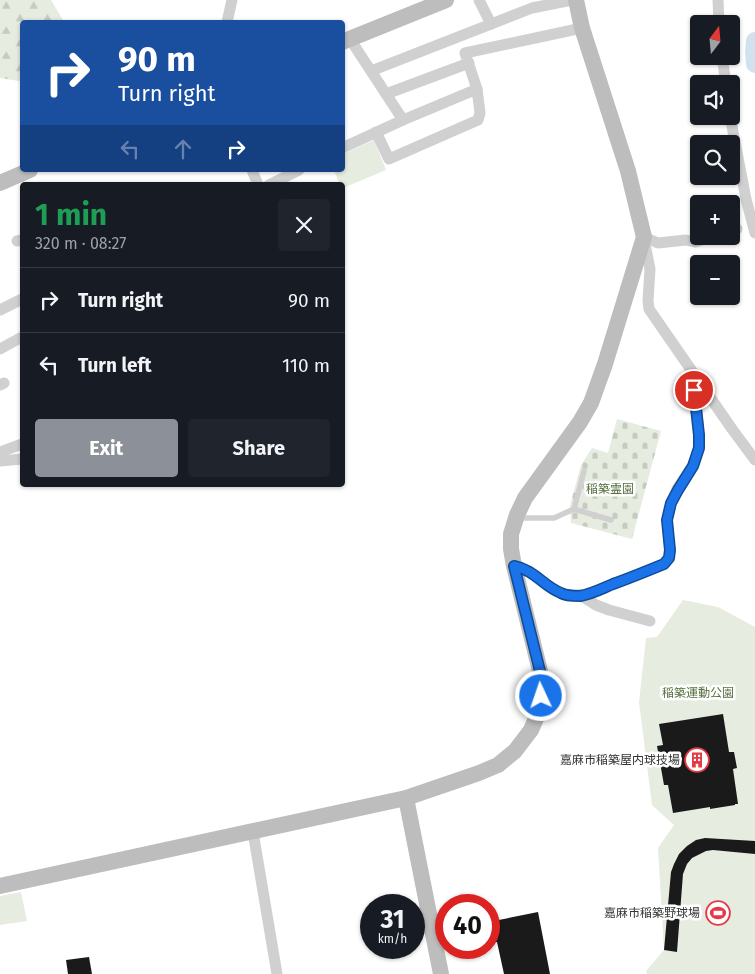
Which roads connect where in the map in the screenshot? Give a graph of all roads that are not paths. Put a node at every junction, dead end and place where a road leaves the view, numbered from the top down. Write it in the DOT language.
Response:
graph roads {
  1 [pos="232,0"];
  2 [pos="446,0"];
  3 [pos="479,0"];
  4 [pos="572,0"];
  5 [pos="576,0"];
  6 [pos="718,0"];
  7 [pos="719,15"];
  8 [pos="227,20"];
  9 [pos="491,24"];
  10 [pos="582,28"];
  11 [pos="458,37"];
  12 [pos="346,40"];
  13 [pos="467,58"];
  14 [pos="371,71"];
  15 [pos="477,89"];
  16 [pos="386,94"];
  17 [pos="404,120"];
  18 [pos="732,125"];
  19 [pos="376,132"];
  20 [pos="345,147"];
  21 [pos="25,172"];
  22 [pos="295,172"];
  23 [pos="275,182"];
  24 [pos="0,183"];
  25 [pos="755,234"];
  26 [pos="644,237"];
  27 [pos="690,241"];
  28 [pos="20,302"];
  29 [pos="0,310"];
  30 [pos="20,338"];
  31 [pos="0,349"];
  32 [pos="693,373"];
  33 [pos="20,445"];
  34 [pos="0,452"];
  35 [pos="20,458"];
  36 [pos="755,460"];
  37 [pos="0,461"];
  38 [pos="584,471"];
  39 [pos="574,509"];
  40 [pos="516,518"];
  41 [pos="611,520"];
  42 [pos="514,566"];
  43 [pos="580,596"];
  44 [pos="650,620"];
  45 [pos="406,798"];
  46 [pos="253,832"];
  47 [pos="0,886"];
  48 [pos="277,974"];
  49 [pos="441,974"];
  1 -- 8 [label="street"];
  2 -- 12 [label="street"];
  3 -- 9 [label="street"];
  4 -- 9 [label="street"];
  5 -- 10 [label="street"];
  6 -- 7 [label="street"];
  9 -- 11 [label="street"];
  10 -- 13 [label="street"];
  10 -- 26 [label="street"];
  11 -- 13 [label="street"];
  11 -- 14 [label="street"];
  12 -- 14 [label="street"];
  13 -- 15 [label="street"];
  13 -- 16 [label="street"];
  14 -- 16 [label="street"];
  15 -- 17 [label="street"];
  15 -- 19 [label="street"];
  16 -- 17 [label="street"];
  17 -- 19 [label="street"];
  18 -- 25 [label="street"];
  19 -- 20 [label="street"];
  21 -- 24 [label="street"];
  22 -- 23 [label="street"];
  26 -- 27 [label="street"];
  26 -- 32 [label="street"];
  26 -- 40 [label="street"];
  28 -- 29 [label="street"];
  30 -- 31 [label="street"];
  32 -- 36 [label="street"];
  32 -- 43 [label="street"];
  33 -- 34 [label="street"];
  35 -- 37 [label="street"];
  38 -- 39 [label="lane"];
  39 -- 40 [label="lane"];
  39 -- 41 [label="lane"];
  40 -- 42 [label="street"];
  42 -- 43 [label="street"];
  42 -- 45 [label="street"];
  43 -- 44 [label="street"];
  45 -- 46 [label="street"];
  45 -- 49 [label="street"];
  46 -- 47 [label="street"];
  46 -- 48 [label="street"];
}
